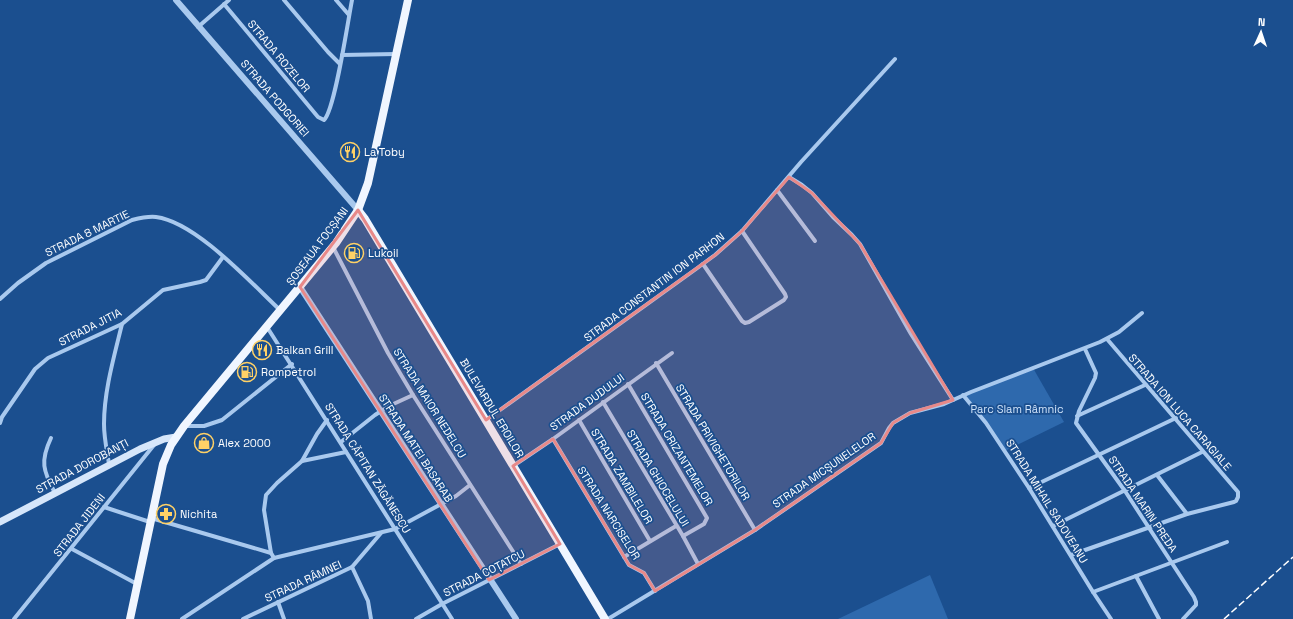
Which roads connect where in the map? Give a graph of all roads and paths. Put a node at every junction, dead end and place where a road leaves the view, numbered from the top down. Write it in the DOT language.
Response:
graph roads {
  1 [pos="176,0"];
  2 [pos="230,0"];
  3 [pos="284,0"];
  4 [pos="336,0"];
  5 [pos="352,0"];
  6 [pos="408,0"];
  7 [pos="224,4"];
  8 [pos="349,15"];
  9 [pos="198,27"];
  10 [pos="342,54"];
  11 [pos="397,54"];
  12 [pos="896,59"];
  13 [pos="340,64"];
  14 [pos="789,177"];
  15 [pos="777,190"];
  16 [pos="358,210"];
  17 [pos="742,231"];
  18 [pos="815,241"];
  19 [pos="332,247"];
  20 [pos="224,257"];
  21 [pos="703,264"];
  22 [pos="300,287"];
  23 [pos="0,299"];
  24 [pos="281,310"];
  25 [pos="1142,313"];
  26 [pos="122,324"];
  27 [pos="268,326"];
  28 [pos="1107,339"];
  29 [pos="1085,349"];
  30 [pos="672,353"];
  31 [pos="656,363"];
  32 [pos="292,364"];
  33 [pos="628,384"];
  34 [pos="1145,385"];
  35 [pos="413,394"];
  36 [pos="963,396"];
  37 [pos="952,400"];
  38 [pos="603,402"];
  39 [pos="380,412"];
  40 [pos="1077,416"];
  41 [pos="1176,418"];
  42 [pos="327,420"];
  43 [pos="486,420"];
  44 [pos="579,420"];
  45 [pos="0,423"];
  46 [pos="184,426"];
  47 [pos="176,437"];
  48 [pos="51,438"];
  49 [pos="553,439"];
  50 [pos="157,441"];
  51 [pos="341,442"];
  52 [pos="346,452"];
  53 [pos="1202,452"];
  54 [pos="1100,454"];
  55 [pos="302,461"];
  56 [pos="109,464"];
  57 [pos="513,466"];
  58 [pos="1157,475"];
  59 [pos="470,485"];
  60 [pos="1029,488"];
  61 [pos="1125,491"];
  62 [pos="55,493"];
  63 [pos="441,504"];
  64 [pos="104,507"];
  65 [pos="1187,514"];
  66 [pos="150,520"];
  67 [pos="0,522"];
  68 [pos="676,526"];
  69 [pos="1053,526"];
  70 [pos="1149,527"];
  71 [pos="395,529"];
  72 [pos="755,530"];
  73 [pos="381,533"];
  74 [pos="683,536"];
  75 [pos="650,541"];
  76 [pos="1226,542"];
  77 [pos="560,544"];
  78 [pos="72,549"];
  79 [pos="271,553"];
  80 [pos="1071,555"];
  81 [pos="624,557"];
  82 [pos="274,558"];
  83 [pos="1172,562"];
  84 [pos="521,564"];
  85 [pos="698,564"];
  86 [pos="352,567"];
  87 [pos="1136,576"];
  88 [pos="490,580"];
  89 [pos="138,584"];
  90 [pos="655,591"];
  91 [pos="1093,592"];
  92 [pos="278,602"];
  93 [pos="442,604"];
  94 [pos="14,619"];
  95 [pos="130,619"];
  96 [pos="182,619"];
  97 [pos="243,619"];
  98 [pos="284,619"];
  99 [pos="371,619"];
  100 [pos="416,619"];
  101 [pos="452,619"];
  102 [pos="516,619"];
  103 [pos="607,619"];
  104 [pos="1111,619"];
  105 [pos="1159,619"];
  106 [pos="1183,619"];
  1 -- 9 [label="street, STRADA PODGORIEI"];
  2 -- 7 [label="street"];
  3 -- 13 [label="street"];
  4 -- 8 [label="street"];
  5 -- 8 [label="street"];
  6 -- 11 [label="main road, ȘOSEAUA FOCȘANI"];
  7 -- 9 [label="street"];
  7 -- 13 [label="street, STRADA ROZELOR"];
  8 -- 10 [label="street"];
  9 -- 16 [label="street, STRADA PODGORIEI"];
  10 -- 11 [label="street"];
  10 -- 13 [label="street"];
  11 -- 16 [label="main road, ȘOSEAUA FOCȘANI"];
  12 -- 14 [label="street, STRADA CONSTANTIN ION PARHON"];
  14 -- 15 [label="street, STRADA CONSTANTIN ION PARHON"];
  14 -- 37 [label="street"];
  15 -- 17 [label="street, STRADA CONSTANTIN ION PARHON"];
  15 -- 18 [label="street"];
  16 -- 19 [label="main road, ȘOSEAUA FOCȘANI"];
  16 -- 43 [label="main road, BULEVARDUL EROILOR"];
  17 -- 21 [label="street, STRADA CONSTANTIN ION PARHON"];
  17 -- 21 [label="street"];
  19 -- 22 [label="main road, ȘOSEAUA FOCȘANI"];
  19 -- 35 [label="street, STRADA MAIOR NEDELCU"];
  20 -- 23 [label="street, STRADA 8 MARTIE"];
  20 -- 24 [label="street, STRADA 8 MARTIE"];
  20 -- 26 [label="street, STRADA JITIA"];
  21 -- 43 [label="street, STRADA CONSTANTIN ION PARHON"];
  22 -- 24 [label="main road, ȘOSEAUA FOCȘANI"];
  22 -- 39 [label="street, STRADA MATEI BASARAB"];
  24 -- 27 [label="main road, ȘOSEAUA FOCȘANI"];
  25 -- 28 [label="street, STRADA MICȘUNELELOR"];
  26 -- 45 [label="street, STRADA JITIA"];
  26 -- 56 [label="street"];
  27 -- 32 [label="street, STRADA CĂPITAN ZĂGĂNESCU"];
  27 -- 46 [label="main road, ȘOSEAUA FOCȘANI"];
  28 -- 29 [label="street, STRADA MICȘUNELELOR"];
  28 -- 34 [label="street, STRADA ION LUCA CARAGIALE"];
  29 -- 36 [label="street, STRADA MICȘUNELELOR"];
  29 -- 40 [label="street"];
  30 -- 31 [label="street, STRADA DUDULUI"];
  31 -- 33 [label="street, STRADA DUDULUI"];
  31 -- 72 [label="street, STRADA PRIVIGHETORILOR"];
  32 -- 42 [label="street, STRADA CĂPITAN ZĂGĂNESCU"];
  32 -- 46 [label="street"];
  33 -- 38 [label="street, STRADA DUDULUI"];
  33 -- 74 [label="street, STRADA CRIZANTEMELOR"];
  34 -- 40 [label="street"];
  34 -- 41 [label="street, STRADA ION LUCA CARAGIALE"];
  35 -- 39 [label="street"];
  35 -- 59 [label="street, STRADA MAIOR NEDELCU"];
  36 -- 37 [label="street, STRADA MICȘUNELELOR"];
  36 -- 60 [label="street, STRADA MIHAIL SADOVEANU"];
  37 -- 72 [label="street, STRADA MICȘUNELELOR"];
  38 -- 44 [label="street, STRADA DUDULUI"];
  38 -- 68 [label="street, STRADA GHIOCELULUI"];
  39 -- 51 [label="street"];
  39 -- 63 [label="street, STRADA MATEI BASARAB"];
  40 -- 54 [label="street, STRADA MARIN PREDA"];
  41 -- 53 [label="street, STRADA ION LUCA CARAGIALE"];
  41 -- 54 [label="street"];
  42 -- 51 [label="street, STRADA CĂPITAN ZĂGĂNESCU"];
  42 -- 55 [label="street"];
  43 -- 57 [label="main road, BULEVARDUL EROILOR"];
  44 -- 49 [label="street, STRADA DUDULUI"];
  44 -- 75 [label="street, STRADA ZAMBILELOR"];
  46 -- 47 [label="main road, ȘOSEAUA FOCȘANI"];
  47 -- 50 [label="main road, STRADA DOROBANȚI"];
  47 -- 66 [label="main road, ȘOSEAUA FOCȘANI"];
  48 -- 62 [label="street"];
  49 -- 57 [label="street, STRADA DUDULUI"];
  49 -- 81 [label="street, STRADA NARCISELOR"];
  50 -- 56 [label="main road, STRADA DOROBANȚI"];
  50 -- 64 [label="street, STRADA JIDENI"];
  51 -- 52 [label="street, STRADA CĂPITAN ZĂGĂNESCU"];
  52 -- 55 [label="street"];
  52 -- 71 [label="street, STRADA CĂPITAN ZĂGĂNESCU"];
  53 -- 58 [label="street"];
  53 -- 65 [label="street, STRADA ION LUCA CARAGIALE"];
  54 -- 60 [label="street"];
  54 -- 61 [label="street, STRADA MARIN PREDA"];
  55 -- 79 [label="street"];
  56 -- 62 [label="main road, STRADA DOROBANȚI"];
  57 -- 77 [label="main road, BULEVARDUL EROILOR"];
  58 -- 61 [label="street"];
  58 -- 65 [label="street"];
  59 -- 63 [label="street"];
  59 -- 84 [label="street, STRADA MAIOR NEDELCU"];
  60 -- 69 [label="street, STRADA MIHAIL SADOVEANU"];
  61 -- 69 [label="street"];
  61 -- 70 [label="street, STRADA MARIN PREDA"];
  62 -- 67 [label="main road, STRADA DOROBANȚI"];
  63 -- 71 [label="street"];
  63 -- 88 [label="street, STRADA MATEI BASARAB"];
  64 -- 66 [label="street"];
  64 -- 78 [label="street, STRADA JIDENI"];
  65 -- 70 [label="street"];
  66 -- 79 [label="street"];
  66 -- 89 [label="main road, ȘOSEAUA FOCȘANI"];
  68 -- 74 [label="street, STRADA GHIOCELULUI"];
  68 -- 75 [label="street"];
  69 -- 80 [label="street, STRADA MIHAIL SADOVEANU"];
  70 -- 80 [label="street"];
  70 -- 83 [label="street, STRADA MARIN PREDA"];
  71 -- 73 [label="street"];
  71 -- 93 [label="street, STRADA CĂPITAN ZĂGĂNESCU"];
  72 -- 85 [label="street, STRADA MICȘUNELELOR"];
  73 -- 82 [label="street"];
  73 -- 86 [label="street, STRADA RÂMNEI"];
  74 -- 85 [label="street, STRADA GHIOCELULUI"];
  75 -- 81 [label="street"];
  76 -- 83 [label="street"];
  77 -- 84 [label="street, STRADA COȚATCU"];
  77 -- 103 [label="main road, BULEVARDUL EROILOR"];
  78 -- 89 [label="street"];
  78 -- 94 [label="street, STRADA JIDENI"];
  79 -- 82 [label="street"];
  80 -- 91 [label="street, STRADA MIHAIL SADOVEANU"];
  81 -- 90 [label="street, STRADA NARCISELOR"];
  82 -- 96 [label="street"];
  83 -- 87 [label="street"];
  83 -- 106 [label="street, STRADA MARIN PREDA"];
  84 -- 88 [label="street, STRADA COȚATCU"];
  85 -- 90 [label="street, STRADA MICȘUNELELOR"];
  86 -- 92 [label="street, STRADA RÂMNEI"];
  86 -- 99 [label="street"];
  87 -- 91 [label="street"];
  87 -- 105 [label="street"];
  88 -- 93 [label="street, STRADA COȚATCU"];
  88 -- 102 [label="street, STRADA MATEI BASARAB"];
  89 -- 95 [label="main road, ȘOSEAUA FOCȘANI"];
  90 -- 103 [label="street, STRADA MICȘUNELELOR"];
  91 -- 104 [label="street, STRADA MIHAIL SADOVEANU"];
  92 -- 97 [label="street, STRADA RÂMNEI"];
  92 -- 98 [label="street"];
  93 -- 100 [label="street, STRADA COȚATCU"];
  93 -- 101 [label="street, STRADA CĂPITAN ZĂGĂNESCU"];
}
